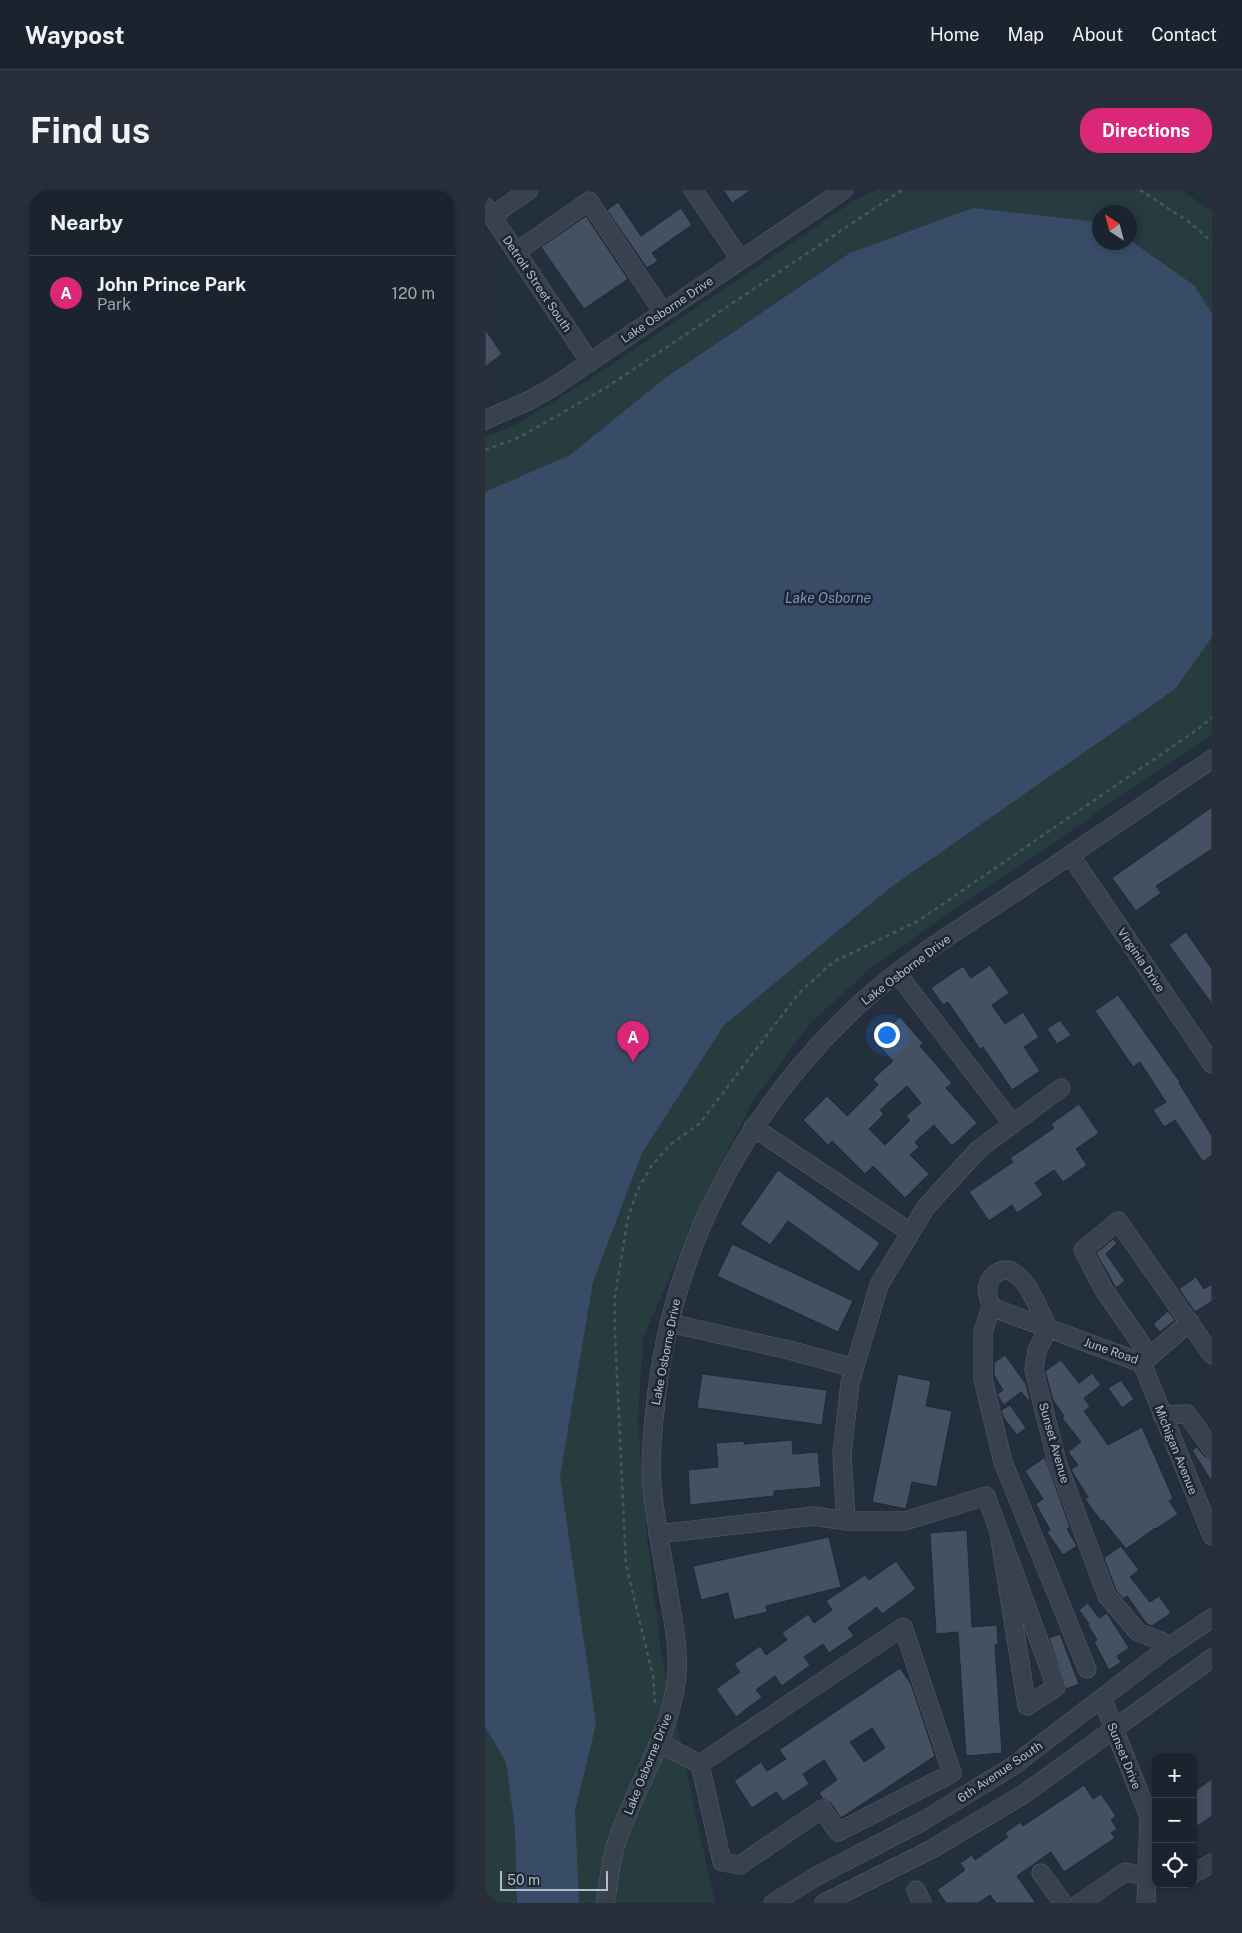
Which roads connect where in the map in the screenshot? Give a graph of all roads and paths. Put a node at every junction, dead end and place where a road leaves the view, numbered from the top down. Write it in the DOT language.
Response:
graph roads {
  1 [pos="529,190"];
  2 [pos="693,190"];
  3 [pos="844,190"];
  4 [pos="902,190"];
  5 [pos="1140,190"];
  6 [pos="488,211"];
  7 [pos="1212,242"];
  8 [pos="516,252"];
  9 [pos="741,260"];
  10 [pos="663,312"];
  11 [pos="589,362"];
  12 [pos="485,420"];
  13 [pos="485,450"];
  14 [pos="1212,717"];
  15 [pos="1212,759"];
  16 [pos="1071,856"];
  17 [pos="897,973"];
  18 [pos="1212,1064"];
  19 [pos="1061,1088"];
  20 [pos="1013,1124"];
  21 [pos="753,1128"];
  22 [pos="910,1232"];
  23 [pos="991,1307"];
  24 [pos="1190,1322"];
  25 [pos="669,1323"];
  26 [pos="1048,1329"];
  27 [pos="1212,1355"];
  28 [pos="1145,1359"];
  29 [pos="854,1368"];
  30 [pos="1162,1415"];
  31 [pos="1212,1449"];
  32 [pos="846,1521"];
  33 [pos="999,1533"];
  34 [pos="658,1534"];
  35 [pos="1212,1536"];
  36 [pos="1212,1618"];
  37 [pos="1166,1649"];
  38 [pos="1212,1658"];
  39 [pos="1087,1668"];
  40 [pos="1102,1698"];
  41 [pos="655,1707"];
  42 [pos="1113,1728"];
  43 [pos="659,1743"];
  44 [pos="701,1764"];
  45 [pos="1212,1863"];
  46 [pos="1197,1872"];
  47 [pos="1041,1873"];
  48 [pos="1151,1878"];
  49 [pos="605,1903"];
  50 [pos="773,1903"];
  51 [pos="823,1903"];
  52 [pos="1063,1903"];
  53 [pos="1080,1903"];
  54 [pos="1146,1903"];
  1 -- 6 [label="street"];
  2 -- 9 [label="street"];
  3 -- 9 [label="street, Lake Osborne Drive"];
  4 -- 13 [label="path"];
  5 -- 7 [label="path"];
  6 -- 8 [label="street, Detroit Street South"];
  8 -- 10 [label="street"];
  8 -- 11 [label="street, Detroit Street South"];
  9 -- 10 [label="street, Lake Osborne Drive"];
  10 -- 11 [label="street, Lake Osborne Drive"];
  11 -- 12 [label="street, Lake Osborne Drive"];
  14 -- 41 [label="path"];
  15 -- 16 [label="street, Lake Osborne Drive"];
  16 -- 17 [label="street, Lake Osborne Drive"];
  16 -- 18 [label="street, Virginia Drive"];
  17 -- 20 [label="street"];
  17 -- 21 [label="street, Lake Osborne Drive"];
  19 -- 20 [label="street"];
  20 -- 22 [label="street"];
  21 -- 22 [label="street"];
  21 -- 25 [label="street, Lake Osborne Drive"];
  22 -- 29 [label="street"];
  23 -- 26 [label="street, June Road"];
  23 -- 26 [label="street"];
  23 -- 39 [label="street"];
  24 -- 27 [label="street"];
  24 -- 28 [label="street, June Road"];
  24 -- 28 [label="street, Michigan Avenue"];
  25 -- 29 [label="street"];
  25 -- 34 [label="street, Lake Osborne Drive"];
  26 -- 28 [label="street, June Road"];
  26 -- 37 [label="street, Sunset Avenue"];
  28 -- 30 [label="street, Michigan Avenue"];
  29 -- 32 [label="street"];
  30 -- 31 [label="street"];
  30 -- 35 [label="street, Michigan Avenue"];
  32 -- 33 [label="street"];
  32 -- 34 [label="street"];
  33 -- 33 [label="street"];
  34 -- 43 [label="street, Lake Osborne Drive"];
  36 -- 37 [label="street, 6th Avenue South"];
  37 -- 40 [label="street, 6th Avenue South"];
  38 -- 42 [label="street"];
  40 -- 42 [label="street, Sunset Drive"];
  40 -- 50 [label="street, 6th Avenue South"];
  42 -- 48 [label="street, Sunset Drive"];
  42 -- 51 [label="street"];
  43 -- 44 [label="street"];
  43 -- 49 [label="street, Lake Osborne Drive"];
  44 -- 44 [label="street"];
  45 -- 46 [label="street"];
  47 -- 52 [label="street"];
  48 -- 53 [label="street"];
  48 -- 54 [label="street, Sunset Drive"];
}
